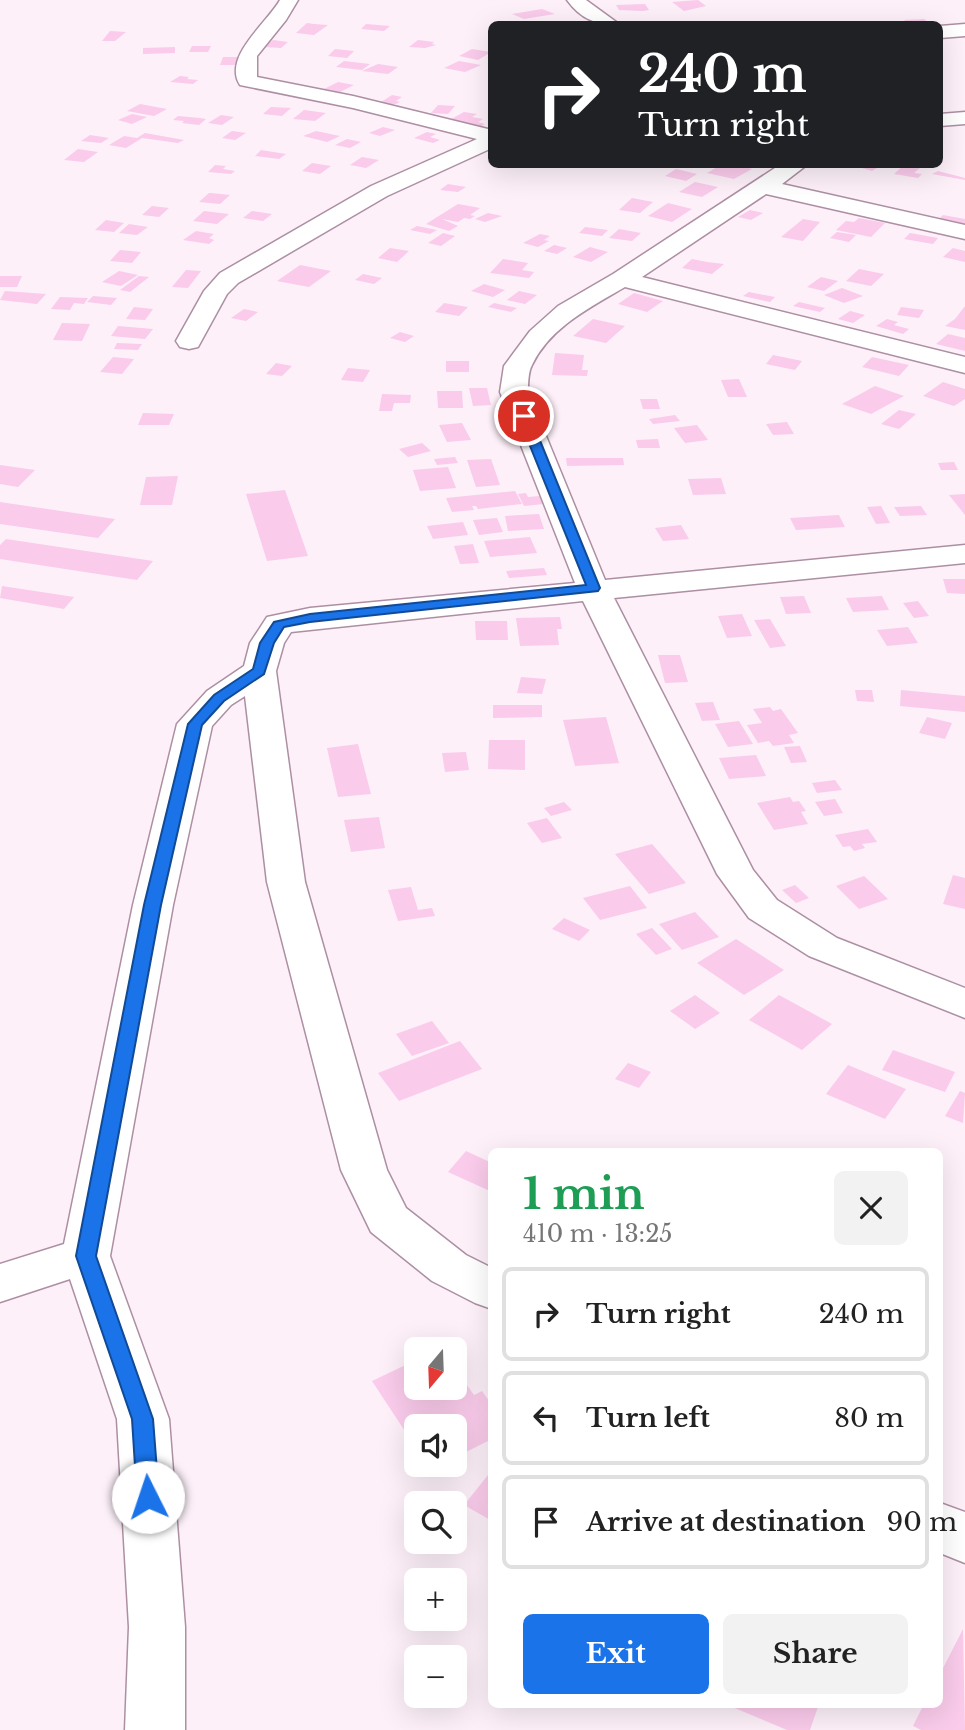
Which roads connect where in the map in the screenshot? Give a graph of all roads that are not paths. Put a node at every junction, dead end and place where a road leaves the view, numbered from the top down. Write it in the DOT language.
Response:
graph roads {
  1 [pos="289,0"];
  2 [pos="576,0"];
  3 [pos="605,21"];
  4 [pos="965,30"];
  5 [pos="943,32"];
  6 [pos="965,118"];
  7 [pos="943,120"];
  8 [pos="488,137"];
  9 [pos="488,140"];
  10 [pos="791,168"];
  11 [pos="765,187"];
  12 [pos="965,232"];
  13 [pos="622,279"];
  14 [pos="188,341"];
  15 [pos="965,365"];
  16 [pos="965,554"];
  17 [pos="593,588"];
  18 [pos="259,671"];
  19 [pos="965,1004"];
  20 [pos="86,1256"];
  21 [pos="0,1283"];
  22 [pos="488,1288"];
  23 [pos="943,1528"];
  24 [pos="965,1539"];
  25 [pos="155,1730"];
  1 -- 8 [label="street"];
  2 -- 3 [label="street"];
  4 -- 5 [label="street"];
  6 -- 7 [label="street"];
  9 -- 14 [label="street"];
  10 -- 11 [label="street"];
  11 -- 12 [label="street"];
  11 -- 13 [label="street"];
  13 -- 15 [label="street"];
  13 -- 17 [label="street"];
  16 -- 17 [label="street"];
  17 -- 18 [label="street"];
  17 -- 19 [label="street"];
  18 -- 20 [label="street"];
  18 -- 22 [label="street"];
  20 -- 21 [label="street"];
  20 -- 25 [label="street"];
  23 -- 24 [label="street"];
}
